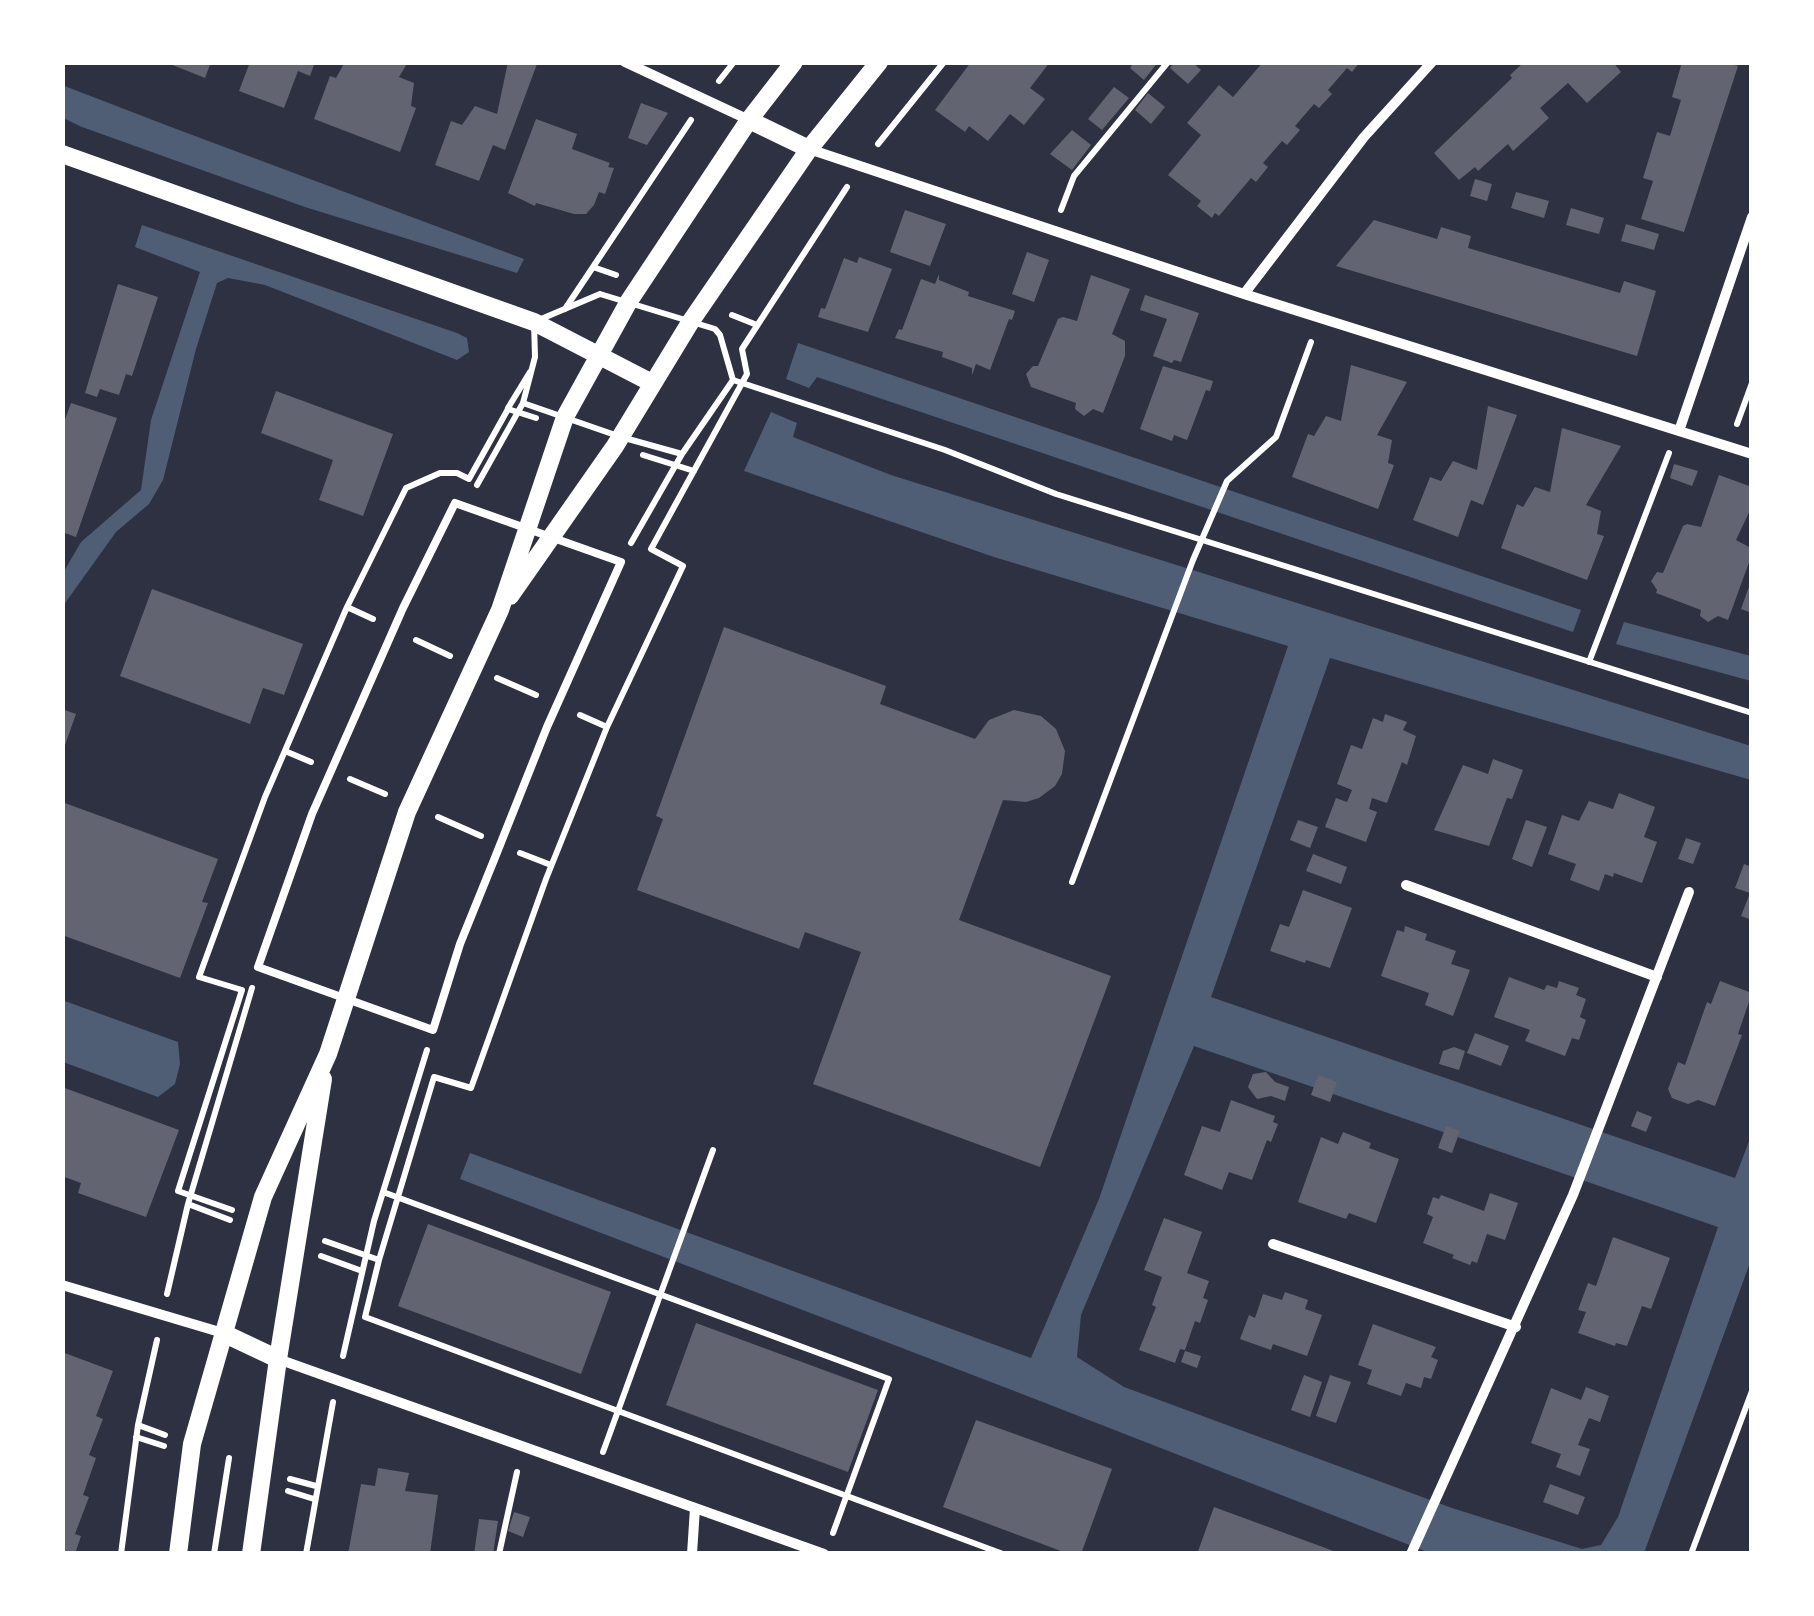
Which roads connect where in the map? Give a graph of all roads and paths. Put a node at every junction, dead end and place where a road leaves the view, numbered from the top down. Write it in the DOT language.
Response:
graph roads {
  1 [pos="626,62"];
  2 [pos="734,62"];
  3 [pos="794,62"];
  4 [pos="879,62"];
  5 [pos="944,62"];
  6 [pos="1168,62"];
  7 [pos="1432,62"];
  8 [pos="705,100"];
  9 [pos="749,120"];
  10 [pos="809,149"];
  11 [pos="62,154"];
  12 [pos="860,166"];
  13 [pos="1752,217"];
  14 [pos="1054,230"];
  15 [pos="1244,294"];
  16 [pos="1321,318"];
  17 [pos="557,321"];
  18 [pos="541,351"];
  19 [pos="598,357"];
  20 [pos="737,382"];
  21 [pos="652,383"];
  22 [pos="1752,383"];
  23 [pos="524,404"];
  24 [pos="508,409"];
  25 [pos="1679,431"];
  26 [pos="1729,447"];
  27 [pos="682,454"];
  28 [pos="1752,454"];
  29 [pos="455,503"];
  30 [pos="528,529"];
  31 [pos="552,539"];
  32 [pos="1202,540"];
  33 [pos="621,562"];
  34 [pos="347,607"];
  35 [pos="500,610"];
  36 [pos="394,629"];
  37 [pos="1589,662"];
  38 [pos="474,668"];
  39 [pos="557,705"];
  40 [pos="1752,713"];
  41 [pos="607,727"];
  42 [pos="1072,882"];
  43 [pos="1406,885"];
  44 [pos="1689,892"];
  45 [pos="258,967"];
  46 [pos="1657,977"];
  47 [pos="346,1001"];
  48 [pos="433,1030"];
  49 [pos="328,1054"];
  50 [pos="713,1150"];
  51 [pos="383,1192"];
  52 [pos="396,1196"];
  53 [pos="1273,1244"];
  54 [pos="379,1260"];
  55 [pos="62,1284"];
  56 [pos="660,1293"];
  57 [pos="163,1314"];
  58 [pos="1516,1327"];
  59 [pos="224,1332"];
  60 [pos="278,1359"];
  61 [pos="338,1378"];
  62 [pos="1752,1391"];
  63 [pos="617,1413"];
  64 [pos="138,1425"];
  65 [pos="136,1437"];
  66 [pos="524,1446"];
  67 [pos="192,1450"];
  68 [pos="226,1470"];
  69 [pos="596,1472"];
  70 [pos="260,1477"];
  71 [pos="316,1486"];
  72 [pos="847,1496"];
  73 [pos="314,1499"];
  74 [pos="694,1508"];
  75 [pos="831,1539"];
  76 [pos="121,1554"];
  77 [pos="178,1554"];
  78 [pos="214,1554"];
  79 [pos="251,1554"];
  80 [pos="306,1554"];
  81 [pos="499,1554"];
  82 [pos="692,1554"];
  83 [pos="824,1554"];
  84 [pos="1002,1554"];
  85 [pos="1412,1554"];
  86 [pos="1691,1554"];
  1 -- 8 [label="street"];
  2 -- 8 [label="path"];
  3 -- 9 [label="street"];
  4 -- 10 [label="street"];
  5 -- 12 [label="path"];
  6 -- 14 [label="path"];
  7 -- 15 [label="street"];
  8 -- 9 [label="street"];
  8 -- 17 [label="path"];
  9 -- 10 [label="street"];
  9 -- 19 [label="street"];
  10 -- 12 [label="street"];
  10 -- 21 [label="street"];
  11 -- 19 [label="street"];
  12 -- 14 [label="street"];
  12 -- 20 [label="path"];
  13 -- 25 [label="street"];
  14 -- 15 [label="street"];
  15 -- 16 [label="street"];
  16 -- 25 [label="street"];
  16 -- 32 [label="path"];
  18 -- 24 [label="path"];
  19 -- 21 [label="street"];
  19 -- 30 [label="street"];
  20 -- 32 [label="path"];
  20 -- 41 [label="path"];
  21 -- 31 [label="street"];
  22 -- 26 [label="path"];
  23 -- 29 [label="path"];
  25 -- 26 [label="street"];
  25 -- 37 [label="path"];
  26 -- 28 [label="street"];
  27 -- 33 [label="path"];
  29 -- 30 [label="lane"];
  29 -- 36 [label="lane"];
  30 -- 31 [label="lane"];
  30 -- 35 [label="street"];
  31 -- 33 [label="lane"];
  31 -- 35 [label="street"];
  32 -- 37 [label="path"];
  32 -- 42 [label="path"];
  33 -- 39 [label="lane"];
  34 -- 36 [label="path"];
  35 -- 38 [label="street"];
  36 -- 38 [label="path"];
  36 -- 45 [label="lane"];
  37 -- 40 [label="path"];
  38 -- 39 [label="path"];
  38 -- 47 [label="street"];
  39 -- 41 [label="path"];
  39 -- 48 [label="lane"];
  41 -- 52 [label="path"];
  43 -- 46 [label="street"];
  44 -- 46 [label="street"];
  45 -- 47 [label="lane"];
  45 -- 57 [label="path"];
  46 -- 58 [label="street"];
  47 -- 48 [label="lane"];
  47 -- 49 [label="street"];
  48 -- 51 [label="path"];
  49 -- 59 [label="street"];
  49 -- 60 [label="street"];
  50 -- 56 [label="path"];
  51 -- 52 [label="path"];
  51 -- 61 [label="path"];
  52 -- 56 [label="path"];
  53 -- 58 [label="street"];
  54 -- 63 [label="path"];
  55 -- 57 [label="street"];
  56 -- 63 [label="path"];
  56 -- 72 [label="path"];
  57 -- 59 [label="street"];
  57 -- 64 [label="path"];
  58 -- 85 [label="street"];
  59 -- 60 [label="street"];
  59 -- 67 [label="street"];
  60 -- 61 [label="street"];
  60 -- 70 [label="street"];
  61 -- 66 [label="street"];
  61 -- 71 [label="path"];
  62 -- 86 [label="path"];
  63 -- 69 [label="path"];
  63 -- 72 [label="path"];
  64 -- 65 [label="path"];
  64 -- 67 [label="path"];
  65 -- 67 [label="path"];
  65 -- 76 [label="path"];
  66 -- 69 [label="street"];
  66 -- 81 [label="path"];
  67 -- 68 [label="path"];
  67 -- 77 [label="street"];
  68 -- 70 [label="path"];
  68 -- 70 [label="path"];
  68 -- 78 [label="path"];
  69 -- 74 [label="street"];
  70 -- 71 [label="path"];
  70 -- 73 [label="path"];
  70 -- 79 [label="street"];
  71 -- 73 [label="path"];
  72 -- 75 [label="path"];
  72 -- 84 [label="path"];
  73 -- 80 [label="path"];
  74 -- 82 [label="street"];
  74 -- 83 [label="street"];
}
